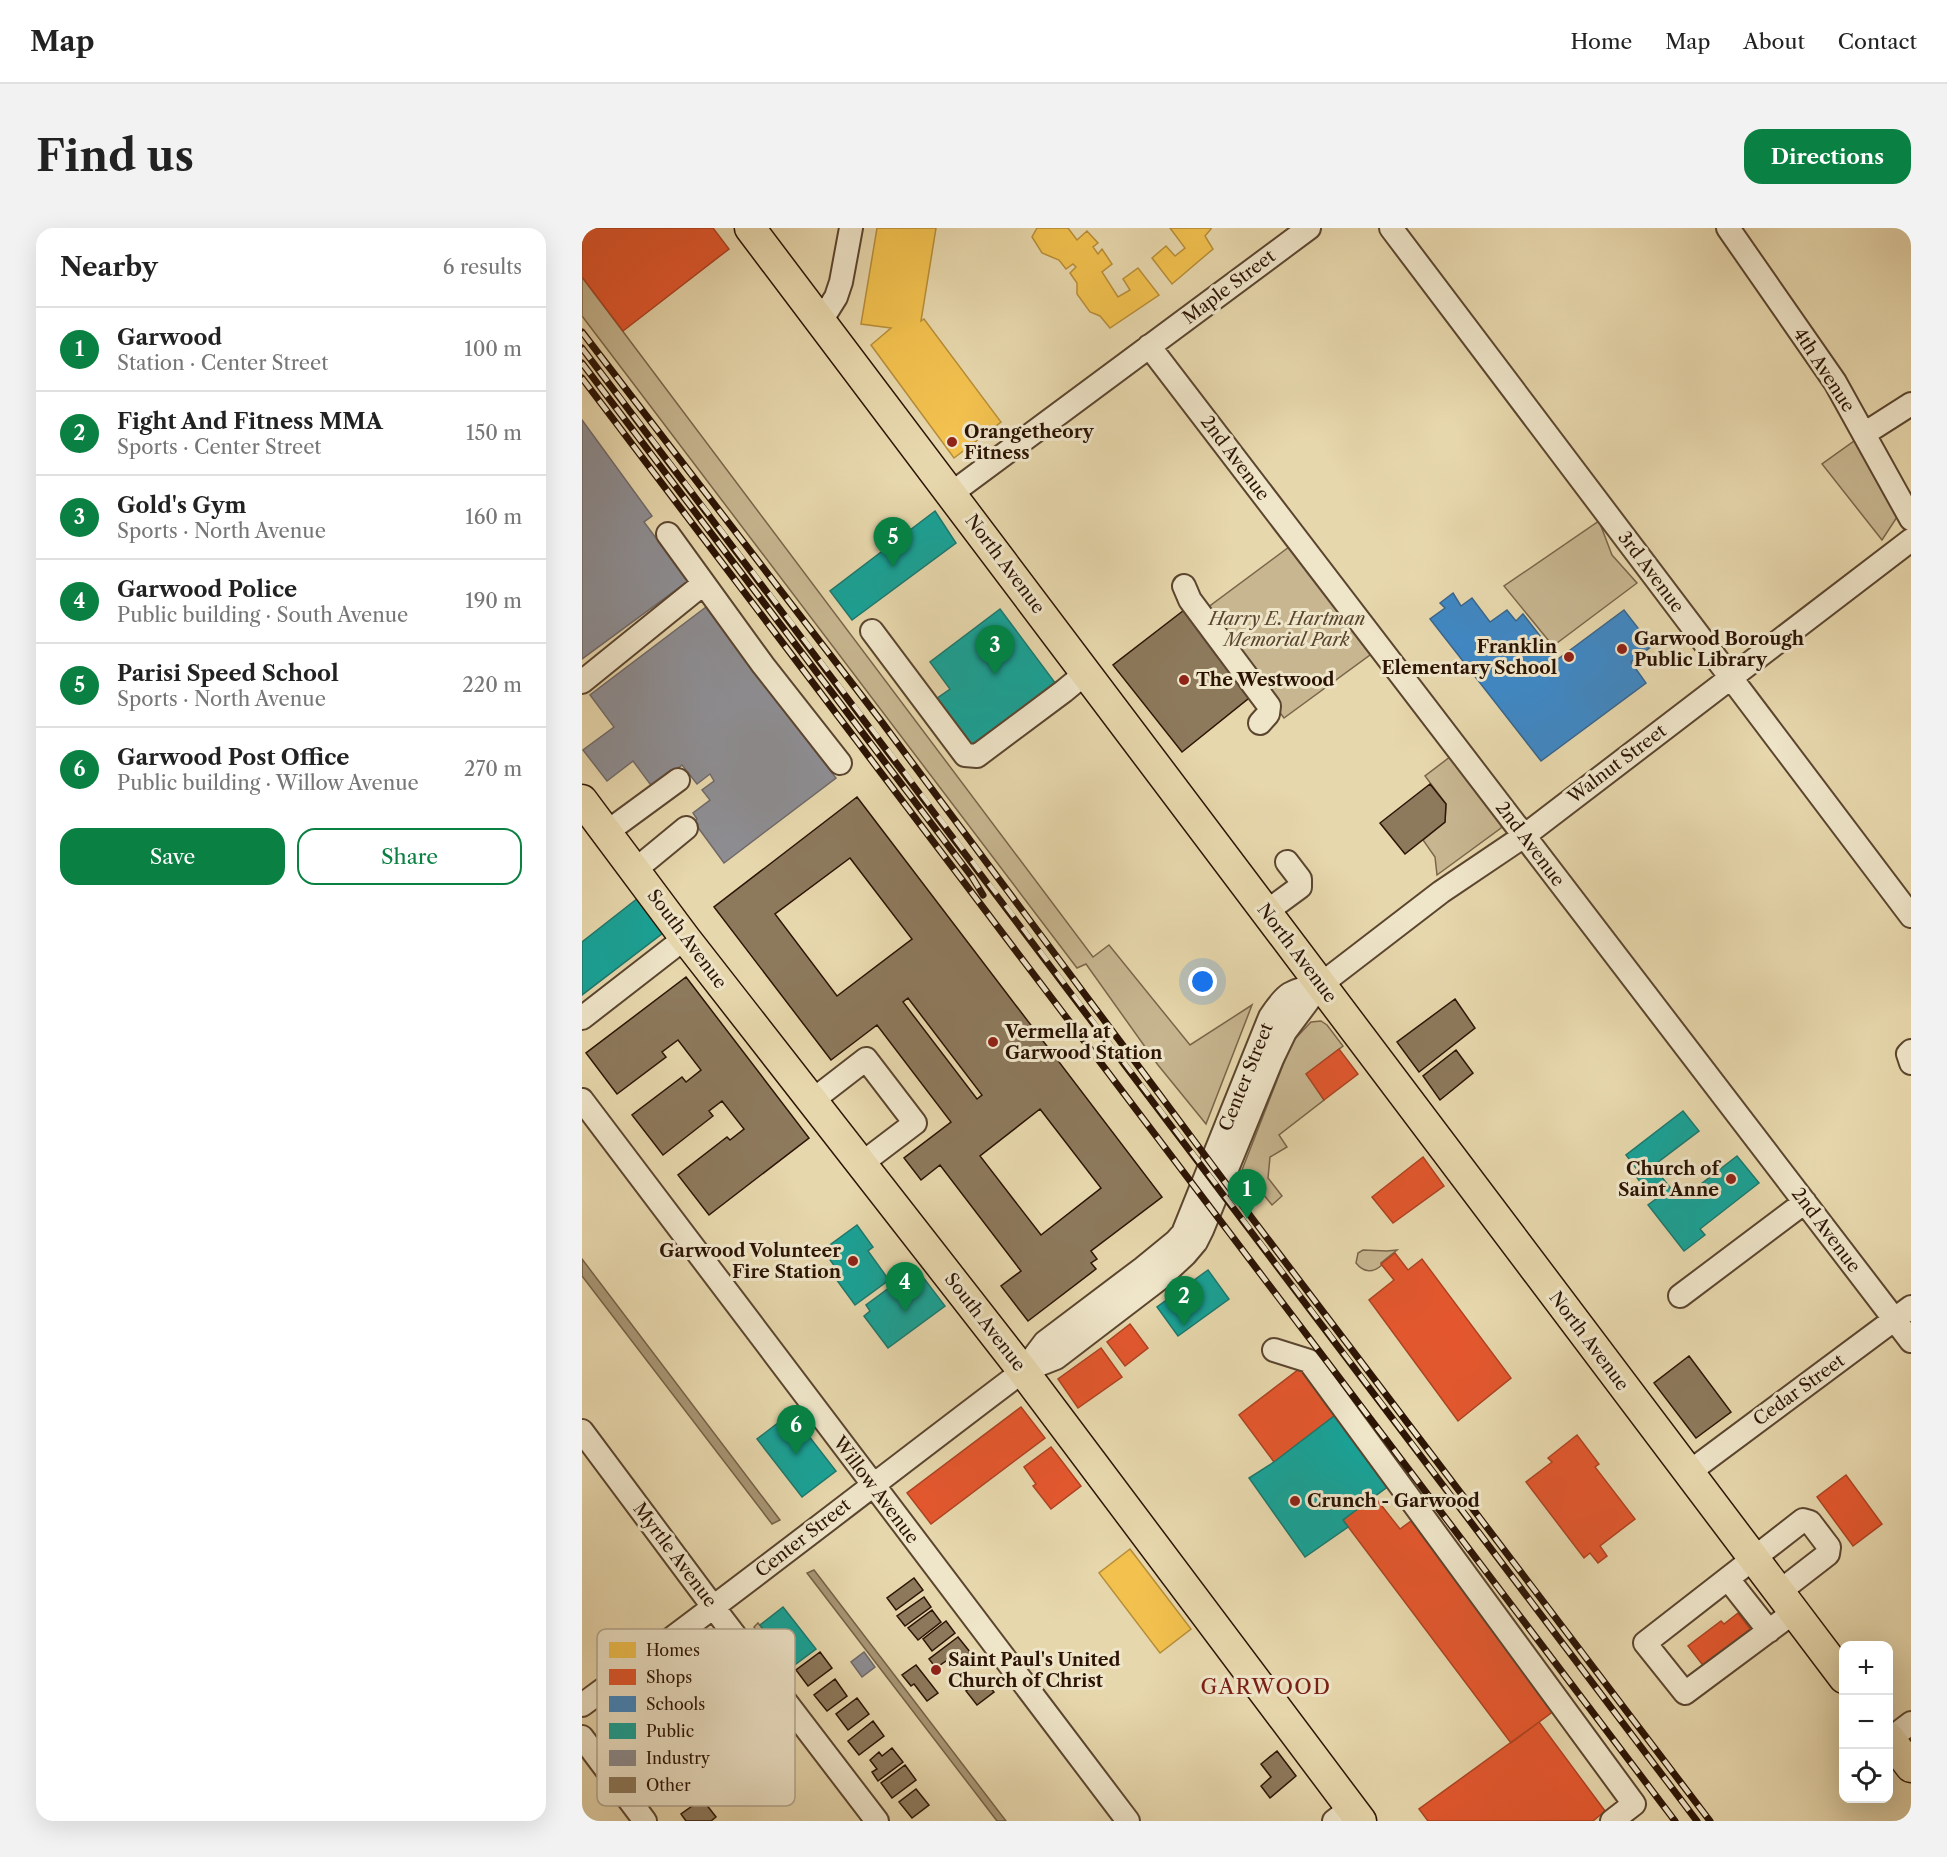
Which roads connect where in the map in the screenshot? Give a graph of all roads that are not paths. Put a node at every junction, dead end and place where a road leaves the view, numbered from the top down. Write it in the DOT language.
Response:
graph roads {
  1 [pos="750,228"];
  2 [pos="851,228"];
  3 [pos="1309,228"];
  4 [pos="1391,228"];
  5 [pos="1728,228"];
  6 [pos="821,321"];
  7 [pos="1149,346"];
  8 [pos="1911,404"];
  9 [pos="1864,434"];
  10 [pos="952,493"];
  11 [pos="1911,519"];
  12 [pos="668,534"];
  13 [pos="1911,540"];
  14 [pos="703,584"];
  15 [pos="1185,586"];
  16 [pos="872,631"];
  17 [pos="1087,672"];
  18 [pos="1731,677"];
  19 [pos="582,682"];
  20 [pos="1260,723"];
  21 [pos="840,763"];
  22 [pos="678,780"];
  23 [pos="582,800"];
  24 [pos="686,828"];
  25 [pos="606,832"];
  26 [pos="1524,836"];
  27 [pos="1287,862"];
  28 [pos="635,870"];
  29 [pos="1266,912"];
  30 [pos="1911,916"];
  31 [pos="685,938"];
  32 [pos="1320,986"];
  33 [pos="582,1018"];
  34 [pos="1911,1051"];
  35 [pos="1911,1063"];
  36 [pos="582,1100"];
  37 [pos="813,1100"];
  38 [pos="861,1164"];
  39 [pos="1804,1202"];
  40 [pos="1680,1296"];
  41 [pos="1903,1314"];
  42 [pos="1911,1341"];
  43 [pos="1274,1350"];
  44 [pos="1023,1371"];
  45 [pos="582,1431"];
  46 [pos="1688,1473"];
  47 [pos="872,1485"];
  48 [pos="1762,1552"];
  49 [pos="1728,1579"];
  50 [pos="1790,1594"];
  51 [pos="714,1608"];
  52 [pos="685,1629"];
  53 [pos="730,1629"];
  54 [pos="1768,1631"];
  55 [pos="1839,1670"];
  56 [pos="597,1694"];
  57 [pos="582,1705"];
  58 [pos="795,1714"];
  59 [pos="1896,1733"];
  60 [pos="582,1737"];
  61 [pos="597,1757"];
  62 [pos="1911,1767"];
  63 [pos="634,1806"];
  64 [pos="1349,1817"];
  65 [pos="645,1821"];
  66 [pos="877,1821"];
  67 [pos="1128,1821"];
  68 [pos="1612,1821"];
  1 -- 6 [label="main road, North Avenue"];
  2 -- 6 [label="street"];
  3 -- 7 [label="street, Maple Street"];
  4 -- 18 [label="street, 3rd Avenue"];
  5 -- 9 [label="street, 4th Avenue"];
  6 -- 10 [label="main road, North Avenue"];
  7 -- 10 [label="street, Maple Street"];
  7 -- 26 [label="street, 2nd Avenue"];
  8 -- 9 [label="street"];
  9 -- 11 [label="street, 4th Avenue"];
  10 -- 17 [label="main road, North Avenue"];
  12 -- 14 [label="street"];
  13 -- 18 [label="street, Walnut Street"];
  14 -- 19 [label="street"];
  14 -- 21 [label="street"];
  15 -- 20 [label="street"];
  16 -- 17 [label="street"];
  17 -- 29 [label="main road, North Avenue"];
  18 -- 26 [label="street, Walnut Street"];
  18 -- 30 [label="street, 3rd Avenue"];
  22 -- 25 [label="street"];
  23 -- 25 [label="main road, South Avenue"];
  24 -- 28 [label="street"];
  25 -- 28 [label="main road, South Avenue"];
  26 -- 32 [label="street, Walnut Street"];
  26 -- 39 [label="street, 2nd Avenue"];
  27 -- 29 [label="street"];
  28 -- 31 [label="main road, South Avenue"];
  29 -- 32 [label="main road, North Avenue"];
  31 -- 33 [label="street"];
  31 -- 37 [label="main road, South Avenue"];
  32 -- 44 [label="street, Center Street"];
  32 -- 46 [label="main road, North Avenue"];
  34 -- 35 [label="street"];
  36 -- 47 [label="street, Willow Avenue"];
  37 -- 38 [label="main road, South Avenue"];
  37 -- 38 [label="street"];
  38 -- 44 [label="main road, South Avenue"];
  39 -- 40 [label="street"];
  39 -- 41 [label="street, 2nd Avenue"];
  41 -- 42 [label="street, 2nd Avenue"];
  41 -- 46 [label="street, Cedar Street"];
  43 -- 68 [label="street"];
  44 -- 47 [label="street, Center Street"];
  44 -- 64 [label="main road, South Avenue"];
  45 -- 51 [label="street, Myrtle Avenue"];
  46 -- 48 [label="main road, North Avenue"];
  47 -- 51 [label="street, Center Street"];
  47 -- 67 [label="street, Willow Avenue"];
  48 -- 49 [label="street"];
  48 -- 50 [label="main road, North Avenue"];
  48 -- 50 [label="street"];
  49 -- 54 [label="street"];
  49 -- 54 [label="street"];
  50 -- 54 [label="street"];
  50 -- 55 [label="main road, North Avenue"];
  51 -- 52 [label="street, Center Street"];
  51 -- 53 [label="street, Myrtle Avenue"];
  56 -- 57 [label="street, Center Street"];
  58 -- 66 [label="street, Myrtle Avenue"];
  59 -- 62 [label="main road"];
  60 -- 61 [label="street"];
  63 -- 65 [label="street"];
}
